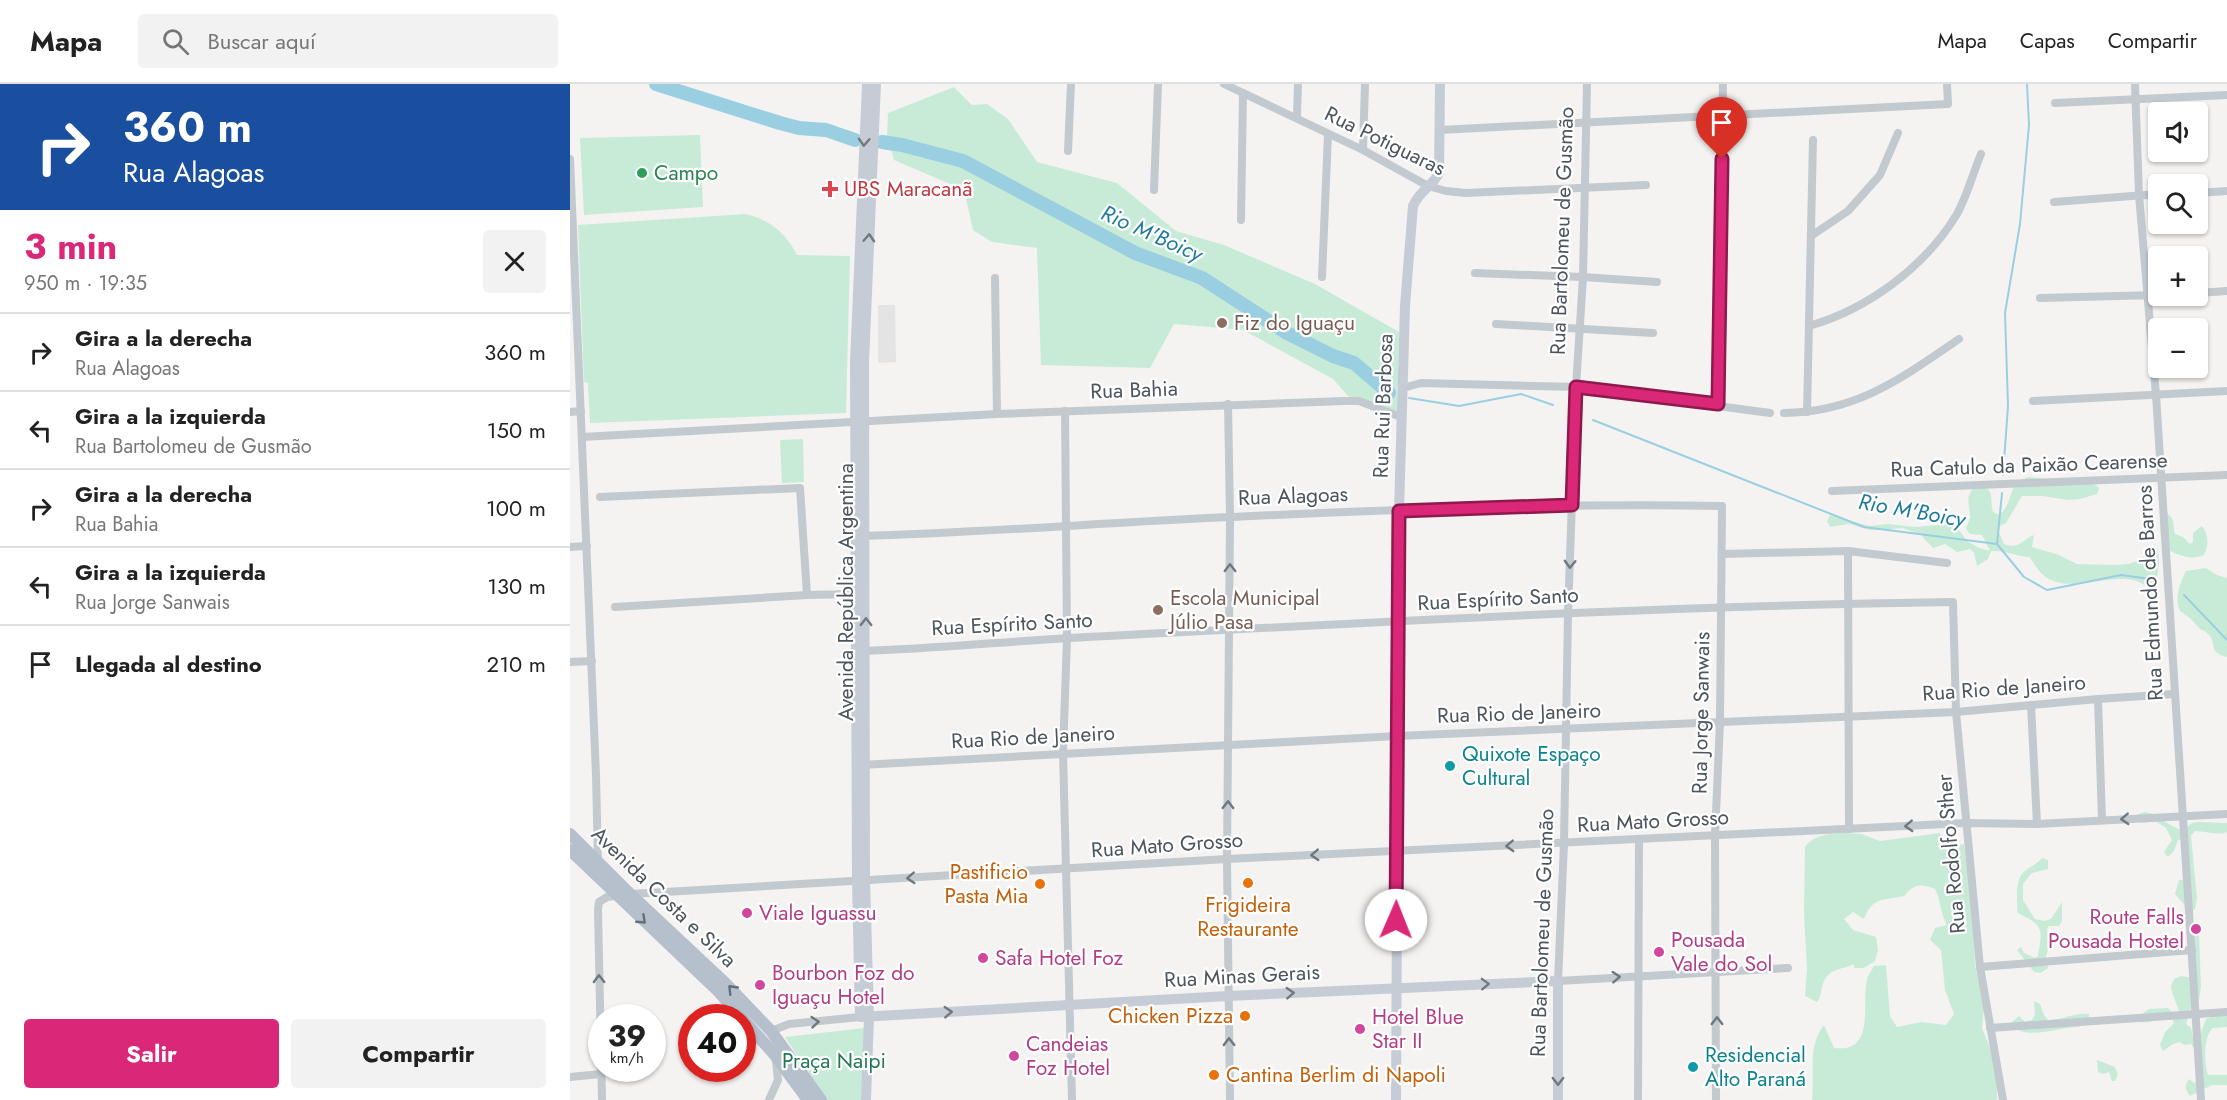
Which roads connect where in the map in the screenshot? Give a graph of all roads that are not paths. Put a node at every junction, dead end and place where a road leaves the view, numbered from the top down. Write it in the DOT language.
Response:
graph roads {
  1 [pos="867,84"];
  2 [pos="876,84"];
  3 [pos="1071,84"];
  4 [pos="1158,84"];
  5 [pos="1298,84"];
  6 [pos="1365,84"];
  7 [pos="1440,84"];
  8 [pos="1587,84"];
  9 [pos="1723,84"];
  10 [pos="1947,84"];
  11 [pos="2135,84"];
  12 [pos="1227,85"];
  13 [pos="1243,93"];
  14 [pos="2227,95"];
  15 [pos="2136,99"];
  16 [pos="2055,103"];
  17 [pos="1722,115"];
  18 [pos="1297,117"];
  19 [pos="1586,121"];
  20 [pos="1440,130"];
  21 [pos="1898,133"];
  22 [pos="1328,134"];
  23 [pos="1813,140"];
  24 [pos="1363,150"];
  25 [pos="1068,151"];
  26 [pos="1981,154"];
  27 [pos="570,159"];
  28 [pos="1646,185"];
  29 [pos="1428,186"];
  30 [pos="1586,186"];
  31 [pos="1154,190"];
  32 [pos="2227,191"];
  33 [pos="2208,192"];
  34 [pos="2139,195"];
  35 [pos="2148,195"];
  36 [pos="2054,202"];
  37 [pos="571,206"];
  38 [pos="1241,220"];
  39 [pos="1811,236"];
  40 [pos="1475,273"];
  41 [pos="1322,277"];
  42 [pos="1583,277"];
  43 [pos="995,278"];
  44 [pos="1657,282"];
  45 [pos="2227,291"];
  46 [pos="2208,292"];
  47 [pos="2147,295"];
  48 [pos="2040,298"];
  49 [pos="574,320"];
  50 [pos="1496,324"];
  51 [pos="1809,326"];
  52 [pos="1581,328"];
  53 [pos="1653,333"];
  54 [pos="1959,339"];
  55 [pos="1576,387"];
  56 [pos="1403,388"];
  57 [pos="2227,391"];
  58 [pos="2156,395"];
  59 [pos="2033,400"];
  60 [pos="1228,404"];
  61 [pos="1718,404"];
  62 [pos="581,411"];
  63 [pos="1065,411"];
  64 [pos="570,412"];
  65 [pos="1765,412"];
  66 [pos="1807,412"];
  67 [pos="1784,413"];
  68 [pos="997,414"];
  69 [pos="1401,417"];
  70 [pos="861,421"];
  71 [pos="582,437"];
  72 [pos="2227,475"];
  73 [pos="2161,477"];
  74 [pos="1832,491"];
  75 [pos="600,497"];
  76 [pos="1572,505"];
  77 [pos="1722,507"];
  78 [pos="1399,511"];
  79 [pos="1230,517"];
  80 [pos="1066,527"];
  81 [pos="861,536"];
  82 [pos="587,546"];
  83 [pos="570,547"];
  84 [pos="1848,550"];
  85 [pos="1722,554"];
  86 [pos="1947,563"];
  87 [pos="856,594"];
  88 [pos="807,595"];
  89 [pos="1953,602"];
  90 [pos="1848,603"];
  91 [pos="615,608"];
  92 [pos="1721,609"];
  93 [pos="1568,614"];
  94 [pos="1399,622"];
  95 [pos="1229,631"];
  96 [pos="1067,638"];
  97 [pos="860,651"];
  98 [pos="592,661"];
  99 [pos="570,662"];
  100 [pos="2174,694"];
  101 [pos="2098,699"];
  102 [pos="2031,705"];
  103 [pos="1956,711"];
  104 [pos="1848,716"];
  105 [pos="1720,722"];
  106 [pos="1567,729"];
  107 [pos="1397,736"];
  108 [pos="1229,746"];
  109 [pos="1063,753"];
  110 [pos="861,765"];
  111 [pos="2227,814"];
  112 [pos="2183,817"];
  113 [pos="2102,820"];
  114 [pos="1966,823"];
  115 [pos="2037,824"];
  116 [pos="1849,829"];
  117 [pos="570,834"];
  118 [pos="1715,836"];
  119 [pos="1639,839"];
  120 [pos="1564,843"];
  121 [pos="1397,852"];
  122 [pos="573,856"];
  123 [pos="1227,859"];
  124 [pos="598,862"];
  125 [pos="1068,870"];
  126 [pos="861,880"];
  127 [pos="630,894"];
  128 [pos="616,896"];
  129 [pos="2192,950"];
  130 [pos="1980,967"];
  131 [pos="1788,968"];
  132 [pos="1717,973"];
  133 [pos="1639,976"];
  134 [pos="1558,981"];
  135 [pos="1396,988"];
  136 [pos="1228,996"];
  137 [pos="600,1004"];
  138 [pos="730,1004"];
  139 [pos="1070,1005"];
  140 [pos="2227,1012"];
  141 [pos="2197,1015"];
  142 [pos="865,1017"];
  143 [pos="1990,1028"];
  144 [pos="771,1031"];
  145 [pos="756,1034"];
  146 [pos="774,1054"];
  147 [pos="588,1075"];
  148 [pos="570,1077"];
  149 [pos="794,1081"];
  150 [pos="601,1082"];
  151 [pos="602,1100"];
  152 [pos="769,1100"];
  153 [pos="797,1100"];
  154 [pos="808,1100"];
  155 [pos="821,1100"];
  156 [pos="866,1100"];
  157 [pos="1072,1100"];
  158 [pos="1230,1100"];
  159 [pos="1396,1100"];
  160 [pos="1558,1100"];
  161 [pos="1638,1100"];
  162 [pos="1716,1100"];
  163 [pos="2003,1100"];
  164 [pos="2201,1100"];
  1 -- 70 [label="main road, Avenida República Argentina, one-way"];
  70 -- 2 [label="main road, Avenida República Argentina, one-way"];
  3 -- 25 [label="street"];
  4 -- 31 [label="street"];
  5 -- 18 [label="street"];
  6 -- 24 [label="street"];
  7 -- 20 [label="main road, Rua Rui Barbosa"];
  8 -- 19 [label="street, Rua Bartolomeu de Gusmão"];
  9 -- 17 [label="street"];
  10 -- 17 [label="street"];
  11 -- 15 [label="street, Rua Edmundo de Barros"];
  12 -- 13 [label="street, Rua Potiguaras"];
  13 -- 18 [label="street, Rua Potiguaras"];
  13 -- 38 [label="street"];
  14 -- 15 [label="street"];
  15 -- 16 [label="street"];
  15 -- 34 [label="street, Rua Edmundo de Barros"];
  17 -- 19 [label="street"];
  17 -- 61 [label="street"];
  18 -- 22 [label="street, Rua Potiguaras"];
  19 -- 20 [label="street"];
  19 -- 30 [label="street, Rua Bartolomeu de Gusmão"];
  20 -- 29 [label="main road, Rua Rui Barbosa"];
  21 -- 39 [label="street"];
  22 -- 24 [label="street, Rua Potiguaras"];
  22 -- 41 [label="street"];
  23 -- 39 [label="street"];
  24 -- 29 [label="street, Rua Potiguaras"];
  26 -- 51 [label="street"];
  27 -- 37 [label="street"];
  28 -- 30 [label="street, Rua Potiguaras"];
  29 -- 30 [label="street, Rua Potiguaras"];
  29 -- 56 [label="main road, Rua Rui Barbosa"];
  30 -- 42 [label="street, Rua Bartolomeu de Gusmão"];
  32 -- 33 [label="street"];
  34 -- 35 [label="street"];
  34 -- 36 [label="street"];
  34 -- 47 [label="street, Rua Edmundo de Barros"];
  37 -- 49 [label="street"];
  39 -- 51 [label="street"];
  40 -- 42 [label="street"];
  42 -- 44 [label="street"];
  42 -- 52 [label="street, Rua Bartolomeu de Gusmão"];
  43 -- 68 [label="street"];
  45 -- 46 [label="street"];
  47 -- 48 [label="street"];
  47 -- 58 [label="street, Rua Edmundo de Barros"];
  49 -- 62 [label="street"];
  50 -- 52 [label="street"];
  51 -- 66 [label="street"];
  52 -- 53 [label="street"];
  52 -- 55 [label="street, Rua Bartolomeu de Gusmão"];
  54 -- 66 [label="street"];
  55 -- 56 [label="street"];
  55 -- 61 [label="street"];
  55 -- 76 [label="street, Rua Bartolomeu de Gusmão"];
  56 -- 69 [label="main road, Rua Rui Barbosa"];
  57 -- 58 [label="street"];
  58 -- 59 [label="street"];
  58 -- 73 [label="street, Rua Edmundo de Barros"];
  60 -- 63 [label="street, Rua Bahia"];
  60 -- 69 [label="street, Rua Bahia"];
  60 -- 79 [label="street"];
  61 -- 65 [label="street"];
  62 -- 64 [label="street"];
  62 -- 71 [label="street"];
  63 -- 68 [label="street, Rua Bahia"];
  63 -- 80 [label="street"];
  66 -- 67 [label="street"];
  68 -- 70 [label="street, Rua Bahia"];
  69 -- 78 [label="main road, Rua Rui Barbosa"];
  70 -- 71 [label="street, Rua Bahia"];
  70 -- 81 [label="main road, Avenida República Argentina"];
  71 -- 82 [label="street"];
  72 -- 73 [label="street, Rua Catulo da Paixão Cearense"];
  73 -- 74 [label="street, Rua Catulo da Paixão Cearense"];
  73 -- 100 [label="street, Rua Edmundo de Barros"];
  75 -- 88 [label="street"];
  76 -- 77 [label="street, Rua Alagoas"];
  76 -- 78 [label="street, Rua Alagoas"];
  76 -- 93 [label="street, Rua Bartolomeu de Gusmão, one-way"];
  77 -- 85 [label="street, Rua Jorge Sanwais"];
  78 -- 79 [label="street, Rua Alagoas"];
  78 -- 94 [label="main road, Rua Rui Barbosa"];
  79 -- 80 [label="street, Rua Alagoas"];
  95 -- 79 [label="street, one-way"];
  80 -- 81 [label="street, Rua Alagoas"];
  80 -- 96 [label="street"];
  81 -- 87 [label="main road, Avenida República Argentina"];
  97 -- 81 [label="main road, Avenida República Argentina, one-way"];
  82 -- 83 [label="street"];
  82 -- 98 [label="street"];
  84 -- 85 [label="street"];
  84 -- 86 [label="street"];
  84 -- 90 [label="street"];
  85 -- 92 [label="street, Rua Jorge Sanwais"];
  87 -- 88 [label="street"];
  87 -- 97 [label="main road, Avenida República Argentina"];
  88 -- 91 [label="street"];
  89 -- 90 [label="street, Rua Espírito Santo"];
  89 -- 103 [label="street, Rua Rodolfo Sther"];
  90 -- 92 [label="street, Rua Espírito Santo"];
  90 -- 104 [label="street"];
  92 -- 93 [label="street, Rua Espírito Santo"];
  92 -- 105 [label="street, Rua Jorge Sanwais"];
  93 -- 94 [label="street, Rua Espírito Santo"];
  93 -- 106 [label="street, Rua Bartolomeu de Gusmão"];
  94 -- 95 [label="street, Rua Espírito Santo"];
  94 -- 107 [label="main road, Rua Rui Barbosa"];
  95 -- 96 [label="street, Rua Espírito Santo"];
  95 -- 108 [label="street"];
  96 -- 97 [label="street, Rua Espírito Santo"];
  96 -- 109 [label="street"];
  97 -- 110 [label="main road, Avenida República Argentina"];
  98 -- 99 [label="street"];
  98 -- 124 [label="street"];
  100 -- 101 [label="street, Rua Rio de Janeiro"];
  100 -- 112 [label="street, Rua Edmundo de Barros"];
  101 -- 102 [label="street, Rua Rio de Janeiro"];
  101 -- 113 [label="street"];
  102 -- 103 [label="street, Rua Rio de Janeiro"];
  102 -- 115 [label="street"];
  103 -- 104 [label="street, Rua Rio de Janeiro"];
  103 -- 114 [label="street, Rua Rodolfo Sther"];
  104 -- 105 [label="street, Rua Rio de Janeiro"];
  104 -- 116 [label="street"];
  105 -- 106 [label="street, Rua Rio de Janeiro"];
  105 -- 118 [label="street, Rua Jorge Sanwais"];
  106 -- 107 [label="street, Rua Rio de Janeiro"];
  106 -- 120 [label="street, Rua Bartolomeu de Gusmão"];
  107 -- 108 [label="street, Rua Rio de Janeiro"];
  107 -- 121 [label="main road, Rua Rui Barbosa"];
  108 -- 109 [label="street, Rua Rio de Janeiro"];
  123 -- 108 [label="street, one-way"];
  109 -- 110 [label="street, Rua Rio de Janeiro"];
  109 -- 125 [label="street"];
  110 -- 126 [label="main road, Avenida República Argentina"];
  111 -- 112 [label="street, Rua Mato Grosso"];
  112 -- 113 [label="street, Rua Mato Grosso, one-way"];
  112 -- 129 [label="street, Rua Edmundo de Barros"];
  113 -- 115 [label="street, Rua Mato Grosso"];
  114 -- 115 [label="street, Rua Mato Grosso"];
  114 -- 116 [label="street, Rua Mato Grosso, one-way"];
  114 -- 130 [label="street, Rua Rodolfo Sther"];
  116 -- 118 [label="street, Rua Mato Grosso"];
  117 -- 124 [label="main road, Avenida Costa e Silva"];
  118 -- 119 [label="street, Rua Mato Grosso"];
  118 -- 132 [label="street, Rua Jorge Sanwais"];
  119 -- 120 [label="street, Rua Mato Grosso"];
  119 -- 133 [label="street"];
  120 -- 121 [label="street, Rua Mato Grosso, one-way"];
  120 -- 134 [label="street, Rua Bartolomeu de Gusmão"];
  121 -- 123 [label="street, Rua Mato Grosso, one-way"];
  121 -- 135 [label="main road, Rua Rui Barbosa"];
  122 -- 128 [label="main road, Avenida Costa e Silva"];
  123 -- 125 [label="street, Rua Mato Grosso"];
  123 -- 136 [label="street"];
  124 -- 127 [label="main road, Avenida Costa e Silva"];
  125 -- 126 [label="street, Rua Mato Grosso, one-way"];
  125 -- 139 [label="street"];
  126 -- 127 [label="street, Rua Mato Grosso"];
  126 -- 142 [label="main road, Avenida República Argentina"];
  127 -- 128 [label="street, Rua Mato Grosso"];
  144 -- 127 [label="main road, Avenida Costa e Silva, one-way"];
  137 -- 128 [label="street, one-way"];
  128 -- 138 [label="main road, Avenida Costa e Silva, one-way"];
  129 -- 130 [label="street"];
  129 -- 141 [label="street, Rua Edmundo de Barros"];
  130 -- 143 [label="street, Rua Rodolfo Sther"];
  131 -- 132 [label="street, Rua Minas Gerais"];
  132 -- 133 [label="street, Rua Minas Gerais"];
  162 -- 132 [label="street, Rua Jorge Sanwais, one-way"];
  134 -- 133 [label="street, Rua Minas Gerais, one-way"];
  133 -- 161 [label="street"];
  135 -- 134 [label="main road, Rua Minas Gerais, one-way"];
  134 -- 160 [label="main road, Rua Bartolomeu de Gusmão, one-way"];
  136 -- 135 [label="main road, Rua Minas Gerais, one-way"];
  135 -- 159 [label="main road, Rua Rui Barbosa"];
  136 -- 139 [label="main road, Rua Minas Gerais"];
  158 -- 136 [label="street, one-way"];
  142 -- 139 [label="main road, Rua Minas Gerais, one-way"];
  139 -- 157 [label="street"];
  140 -- 141 [label="street"];
  141 -- 143 [label="street"];
  141 -- 164 [label="street, Rua Edmundo de Barros"];
  144 -- 142 [label="street, Rua Minas Gerais, one-way"];
  142 -- 156 [label="main road, Avenida República Argentina"];
  143 -- 163 [label="street, Rua Rodolfo Sther"];
  144 -- 155 [label="main road, Avenida Costa e Silva"];
  145 -- 146 [label="main road, Avenida Costa e Silva"];
  146 -- 149 [label="main road, Avenida Costa e Silva"];
  146 -- 152 [label="street"];
  147 -- 148 [label="street"];
  149 -- 153 [label="main road"];
  149 -- 154 [label="main road, Avenida Costa e Silva"];
  150 -- 151 [label="street"];
}
